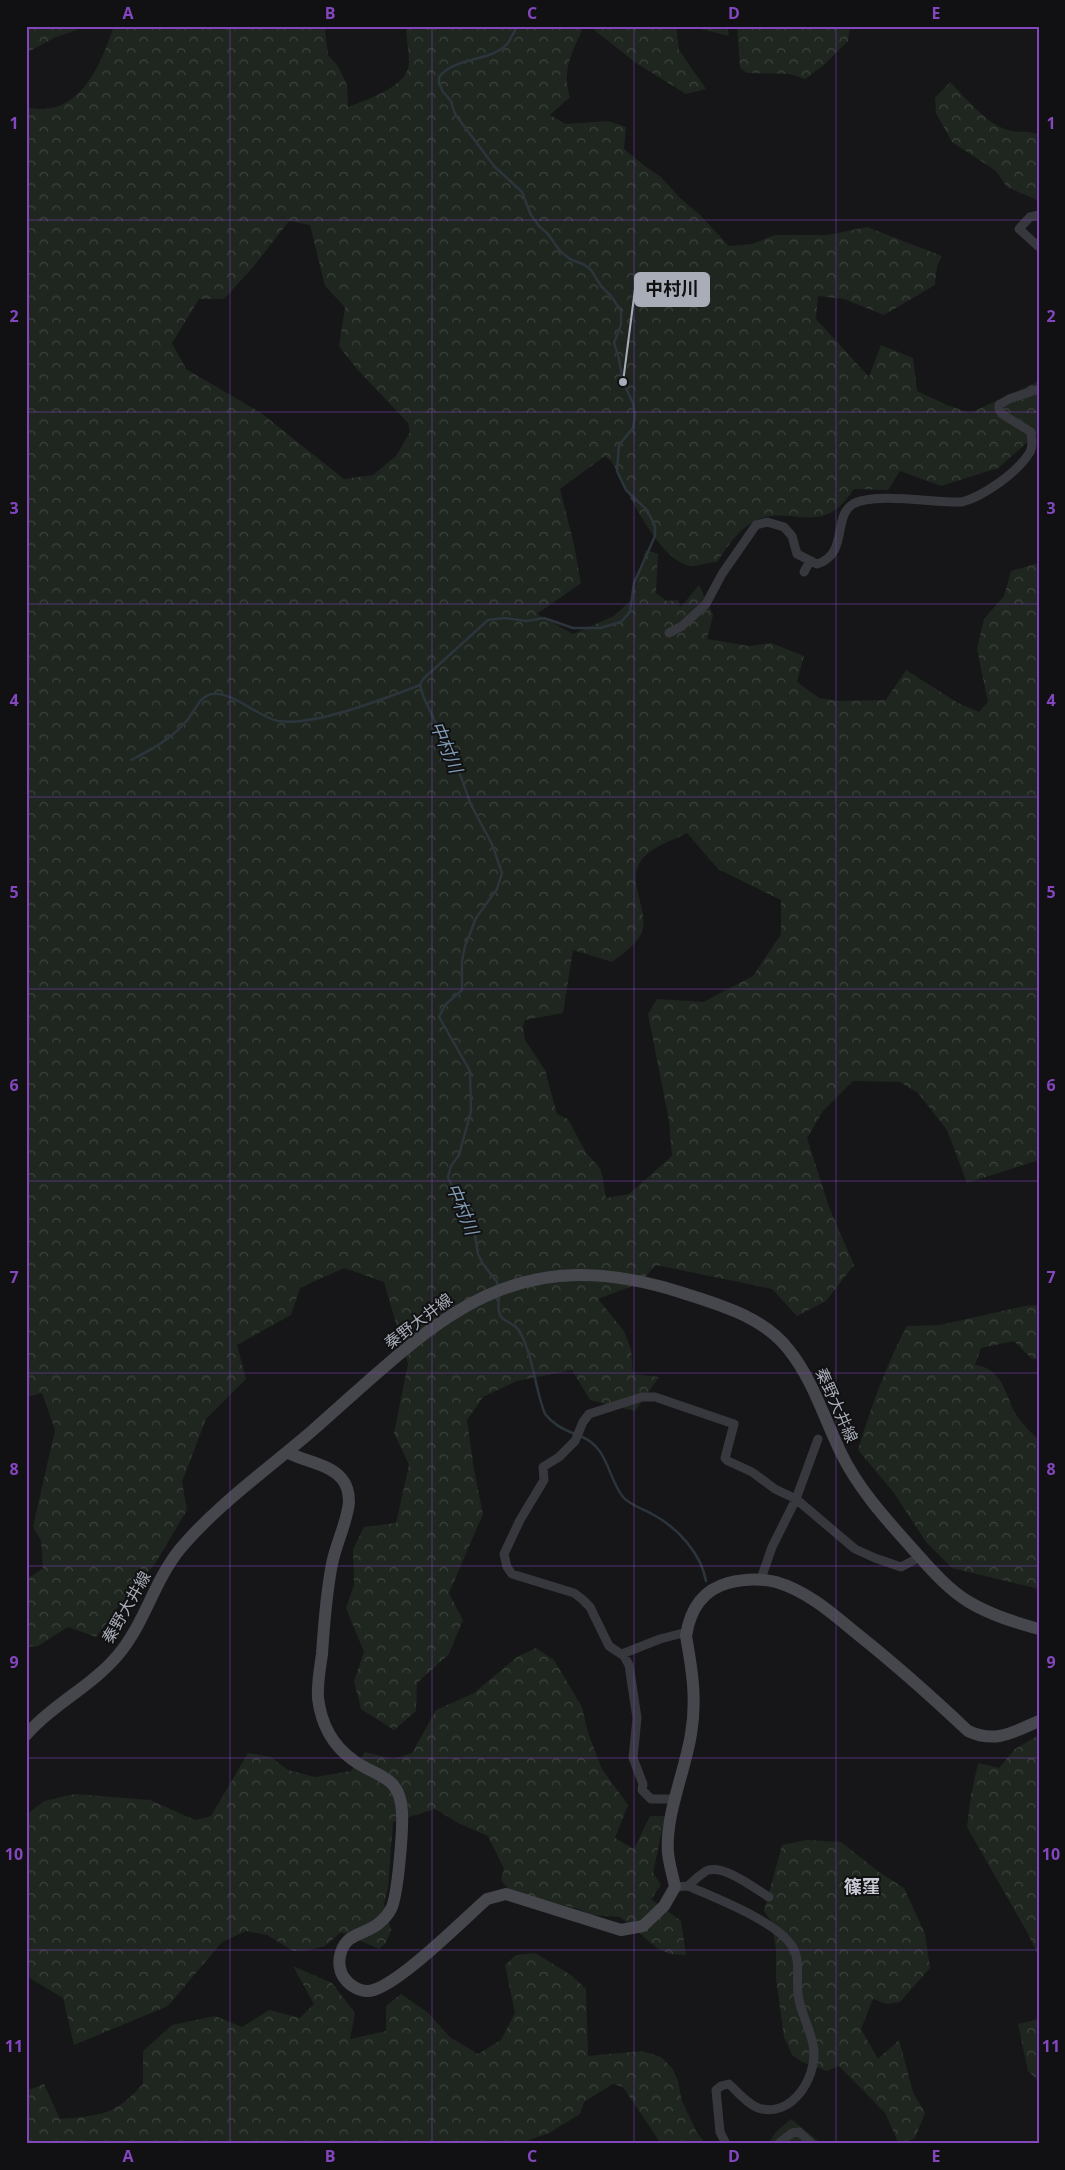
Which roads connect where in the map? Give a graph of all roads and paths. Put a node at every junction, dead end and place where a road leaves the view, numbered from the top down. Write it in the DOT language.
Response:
graph roads {
  1 [pos="1039,214"];
  2 [pos="1039,247"];
  3 [pos="1039,389"];
  4 [pos="810,561"];
  5 [pos="804,572"];
  6 [pos="669,633"];
  7 [pos="818,1439"];
  8 [pos="287,1452"];
  9 [pos="796,1499"];
  10 [pos="920,1557"];
  11 [pos="761,1579"];
  12 [pos="1039,1629"];
  13 [pos="687,1632"];
  14 [pos="622,1654"];
  15 [pos="1039,1721"];
  16 [pos="26,1735"];
  17 [pos="676,1799"];
  18 [pos="682,1886"];
  19 [pos="769,1898"];
  20 [pos="726,2144"];
  21 [pos="778,2144"];
  22 [pos="812,2144"];
  1 -- 2 [label="street"];
  3 -- 4 [label="street"];
  4 -- 5 [label="street"];
  4 -- 6 [label="street"];
  7 -- 9 [label="street"];
  8 -- 10 [label="street, 秦野大井線"];
  8 -- 16 [label="street, 秦野大井線"];
  8 -- 18 [label="street"];
  9 -- 10 [label="street"];
  9 -- 11 [label="street"];
  9 -- 14 [label="street"];
  10 -- 12 [label="street, 秦野大井線"];
  11 -- 13 [label="street"];
  11 -- 15 [label="street"];
  13 -- 14 [label="street"];
  13 -- 17 [label="street"];
  14 -- 17 [label="street"];
  17 -- 18 [label="street"];
  18 -- 19 [label="street"];
  18 -- 20 [label="street"];
  21 -- 22 [label="street"];
}
